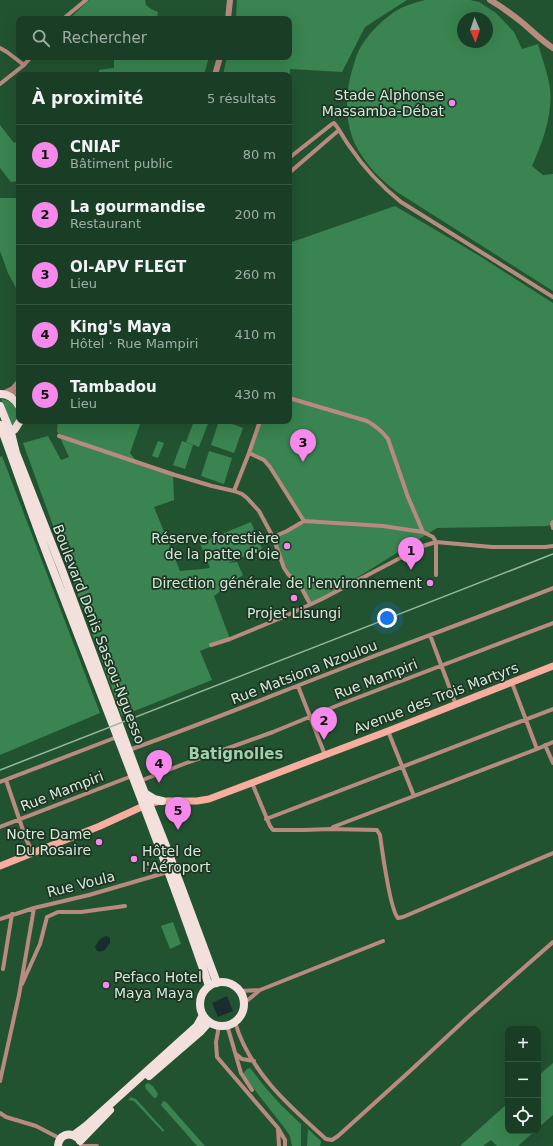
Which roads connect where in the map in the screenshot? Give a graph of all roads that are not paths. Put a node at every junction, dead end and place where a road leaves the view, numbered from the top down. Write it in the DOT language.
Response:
graph roads {
  1 [pos="86,0"];
  2 [pos="230,0"];
  3 [pos="490,0"];
  4 [pos="67,16"];
  5 [pos="228,16"];
  6 [pos="0,48"];
  7 [pos="553,48"];
  8 [pos="16,59"];
  9 [pos="17,60"];
  10 [pos="28,60"];
  11 [pos="219,60"];
  12 [pos="24,65"];
  13 [pos="216,72"];
  14 [pos="0,84"];
  15 [pos="339,130"];
  16 [pos="292,156"];
  17 [pos="292,170"];
  18 [pos="553,297"];
  19 [pos="16,386"];
  20 [pos="16,392"];
  21 [pos="4,395"];
  22 [pos="292,399"];
  23 [pos="16,402"];
  24 [pos="0,406"];
  25 [pos="18,424"];
  26 [pos="259,424"];
  27 [pos="0,425"];
  28 [pos="5,435"];
  29 [pos="59,436"];
  30 [pos="249,453"];
  31 [pos="234,491"];
  32 [pos="304,521"];
  33 [pos="553,522"];
  34 [pos="553,528"];
  35 [pos="423,532"];
  36 [pos="273,537"];
  37 [pos="436,542"];
  38 [pos="553,546"];
  39 [pos="436,575"];
  40 [pos="553,588"];
  41 [pos="310,604"];
  42 [pos="553,623"];
  43 [pos="430,635"];
  44 [pos="211,645"];
  45 [pos="442,666"];
  46 [pos="553,666"];
  47 [pos="512,683"];
  48 [pos="298,686"];
  49 [pos="456,705"];
  50 [pos="553,709"];
  51 [pos="310,716"];
  52 [pos="526,719"];
  53 [pos="388,731"];
  54 [pos="117,736"];
  55 [pos="553,742"];
  56 [pos="546,745"];
  57 [pos="537,749"];
  58 [pos="129,750"];
  59 [pos="325,755"];
  60 [pos="553,764"];
  61 [pos="402,766"];
  62 [pos="133,776"];
  63 [pos="6,780"];
  64 [pos="140,781"];
  65 [pos="0,782"];
  66 [pos="252,783"];
  67 [pos="146,794"];
  68 [pos="414,796"];
  69 [pos="165,801"];
  70 [pos="147,806"];
  71 [pos="266,819"];
  72 [pos="20,820"];
  73 [pos="0,827"];
  74 [pos="330,829"];
  75 [pos="553,853"];
  76 [pos="33,854"];
  77 [pos="0,866"];
  78 [pos="168,872"];
  79 [pos="125,906"];
  80 [pos="34,908"];
  81 [pos="12,914"];
  82 [pos="0,919"];
  83 [pos="383,941"];
  84 [pos="553,942"];
  85 [pos="3,969"];
  86 [pos="213,985"];
  87 [pos="20,989"];
  88 [pos="260,990"];
  89 [pos="239,991"];
  90 [pos="243,1004"];
  91 [pos="203,1015"];
  92 [pos="209,1022"];
  93 [pos="227,1024"];
  94 [pos="236,1054"];
  95 [pos="254,1061"];
  96 [pos="0,1081"];
  97 [pos="252,1090"];
  98 [pos="0,1113"];
  99 [pos="278,1128"];
  100 [pos="59,1142"];
  101 [pos="79,1142"];
  102 [pos="97,1146"];
  103 [pos="279,1146"];
  104 [pos="285,1146"];
  1 -- 4 [label="street"];
  2 -- 5 [label="street"];
  3 -- 7 [label="street"];
  6 -- 8 [label="street"];
  9 -- 12 [label="street"];
  10 -- 12 [label="street"];
  11 -- 13 [label="street"];
  12 -- 14 [label="street"];
  15 -- 16 [label="street"];
  15 -- 17 [label="street"];
  15 -- 18 [label="street"];
  19 -- 21 [label="street"];
  20 -- 21 [label="street"];
  21 -- 23 [label="main road"];
  22 -- 35 [label="street"];
  24 -- 28 [label="main road, Boulevard Denis Sassou-Nguesso"];
  25 -- 28 [label="main road"];
  26 -- 30 [label="street"];
  27 -- 28 [label="main road, Boulevard Denis Sassou-Nguesso"];
  28 -- 54 [label="main road, Boulevard Denis Sassou-Nguesso"];
  28 -- 58 [label="main road, Boulevard Denis Sassou-Nguesso"];
  29 -- 31 [label="street"];
  30 -- 31 [label="street"];
  30 -- 32 [label="street"];
  31 -- 36 [label="street"];
  32 -- 35 [label="street"];
  32 -- 36 [label="street"];
  33 -- 34 [label="street"];
  35 -- 37 [label="street"];
  36 -- 41 [label="street"];
  37 -- 38 [label="street"];
  37 -- 39 [label="street"];
  37 -- 41 [label="street"];
  40 -- 43 [label="street, Rue Matsiona Nzoulou"];
  41 -- 44 [label="street"];
  42 -- 45 [label="street, Rue Mampiri"];
  43 -- 45 [label="street"];
  43 -- 48 [label="street, Rue Matsiona Nzoulou"];
  45 -- 49 [label="street"];
  45 -- 51 [label="street, Rue Mampiri"];
  46 -- 47 [label="main road, Avenue des Trois Martyrs"];
  47 -- 49 [label="main road, Avenue des Trois Martyrs"];
  47 -- 52 [label="street"];
  48 -- 51 [label="street"];
  48 -- 58 [label="street, Rue Matsiona Nzoulou"];
  49 -- 53 [label="main road, Avenue des Trois Martyrs"];
  50 -- 52 [label="street"];
  51 -- 59 [label="street"];
  51 -- 64 [label="street, Rue Mampiri"];
  52 -- 57 [label="street"];
  52 -- 61 [label="street"];
  53 -- 59 [label="main road, Avenue des Trois Martyrs"];
  53 -- 61 [label="street"];
  54 -- 62 [label="main road, Boulevard Denis Sassou-Nguesso"];
  54 -- 63 [label="street"];
  55 -- 56 [label="street"];
  56 -- 57 [label="street"];
  56 -- 60 [label="street"];
  57 -- 68 [label="street"];
  58 -- 64 [label="main road, Boulevard Denis Sassou-Nguesso"];
  59 -- 66 [label="main road, Avenue des Trois Martyrs"];
  61 -- 68 [label="street"];
  61 -- 71 [label="street"];
  62 -- 70 [label="main road, Boulevard Denis Sassou-Nguesso"];
  62 -- 72 [label="street, Rue Mampiri"];
  63 -- 65 [label="street"];
  63 -- 72 [label="street"];
  64 -- 67 [label="main road, Boulevard Denis Sassou-Nguesso"];
  66 -- 69 [label="main road, Avenue des Trois Martyrs"];
  66 -- 71 [label="street"];
  67 -- 69 [label="main road"];
  67 -- 70 [label="main road, Boulevard Denis Sassou-Nguesso"];
  68 -- 74 [label="street"];
  69 -- 70 [label="main road, Avenue des Trois Martyrs"];
  70 -- 76 [label="main road, Avenue des Trois Martyrs"];
  70 -- 78 [label="main road, Boulevard Denis Sassou-Nguesso"];
  70 -- 86 [label="main road, Boulevard Denis Sassou-Nguesso"];
  71 -- 74 [label="street"];
  72 -- 73 [label="street, Rue Mampiri"];
  72 -- 76 [label="street"];
  74 -- 75 [label="street"];
  76 -- 77 [label="main road, Avenue des Trois Martyrs"];
  78 -- 80 [label="street, Rue Voula"];
  78 -- 86 [label="main road, Boulevard Denis Sassou-Nguesso"];
  79 -- 87 [label="street"];
  80 -- 81 [label="street, Rue Voula"];
  80 -- 87 [label="street"];
  81 -- 82 [label="street, Rue Voula"];
  81 -- 85 [label="street"];
  83 -- 88 [label="street"];
  84 -- 95 [label="street"];
  86 -- 89 [label="main road"];
  86 -- 91 [label="main road"];
  87 -- 96 [label="street"];
  88 -- 89 [label="street"];
  88 -- 90 [label="street"];
  89 -- 90 [label="main road"];
  90 -- 93 [label="main road"];
  91 -- 92 [label="main road"];
  91 -- 101 [label="main road"];
  92 -- 93 [label="main road"];
  92 -- 101 [label="main road"];
  93 -- 94 [label="street"];
  93 -- 95 [label="street"];
  93 -- 99 [label="street"];
  94 -- 95 [label="street"];
  94 -- 97 [label="street"];
  98 -- 100 [label="street"];
  99 -- 103 [label="street"];
  99 -- 104 [label="street"];
  100 -- 101 [label="main road"];
  101 -- 102 [label="street"];
}
